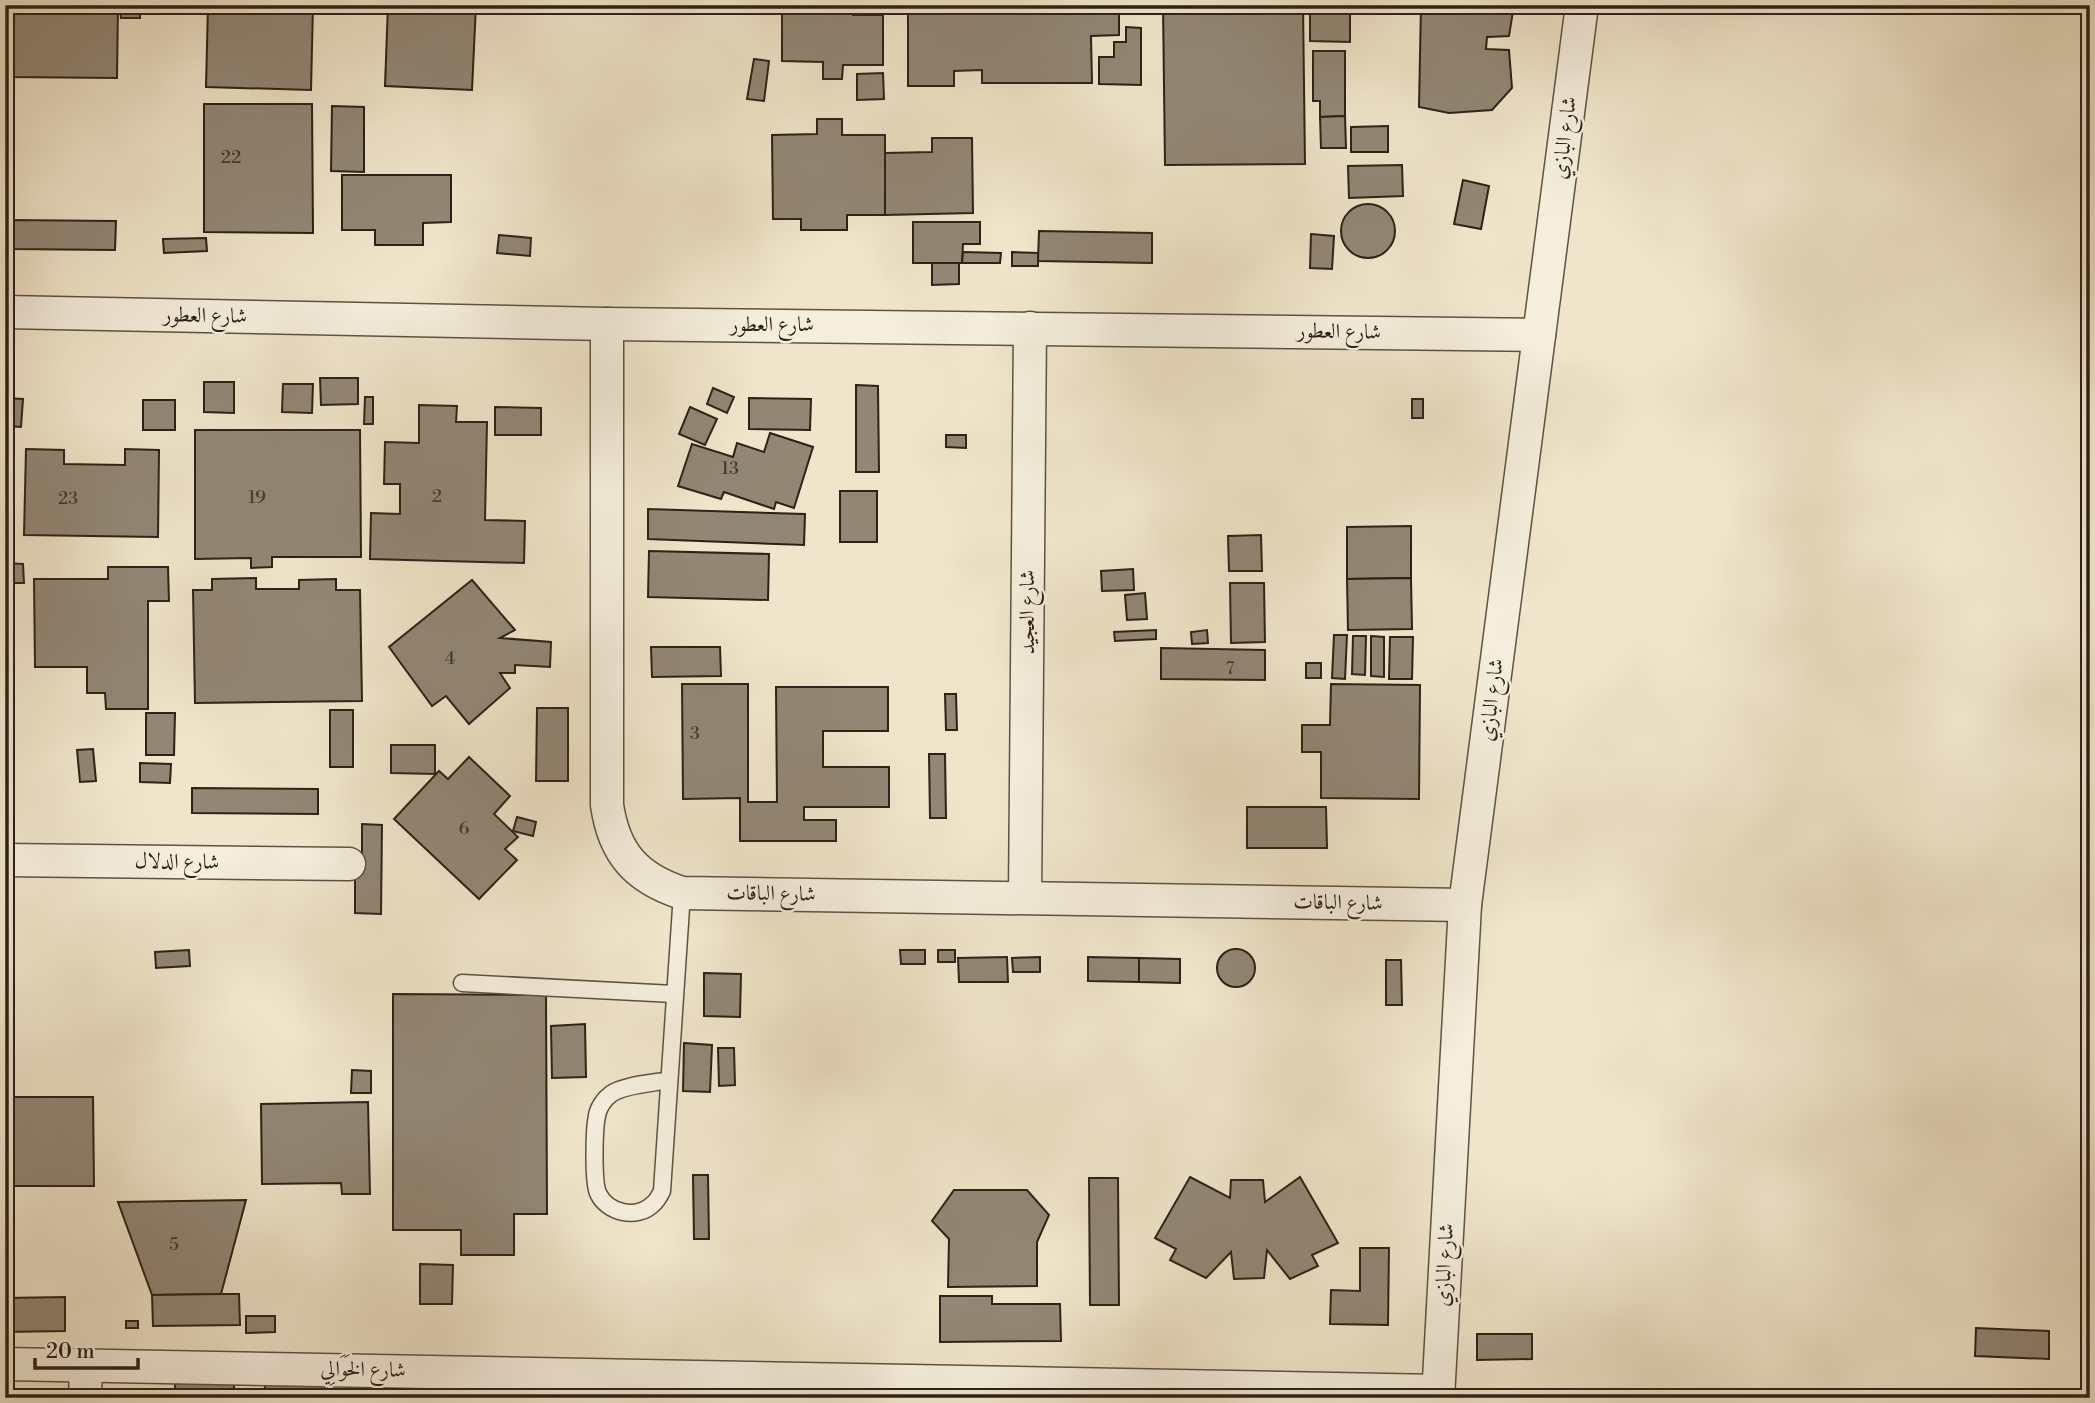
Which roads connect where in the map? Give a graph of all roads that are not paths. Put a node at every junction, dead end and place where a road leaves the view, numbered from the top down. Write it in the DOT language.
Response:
graph roads {
  1 [pos="1582,5"];
  2 [pos="5,312"];
  3 [pos="607,324"];
  4 [pos="1030,328"];
  5 [pos="1539,335"];
  6 [pos="5,860"];
  7 [pos="349,864"];
  8 [pos="682,893"];
  9 [pos="1026,897"];
  10 [pos="1465,905"];
  11 [pos="462,983"];
  12 [pos="674,993"];
  13 [pos="669,1080"];
  14 [pos="5,1364"];
  15 [pos="86,1364"];
  16 [pos="1438,1394"];
  17 [pos="85,1398"];
  1 -- 5 [label="street, شارع البازي"];
  2 -- 3 [label="street, شارع العطور"];
  3 -- 4 [label="street, شارع العطور"];
  3 -- 8 [label="street, شارع الباقات"];
  4 -- 5 [label="street, شارع العطور"];
  4 -- 9 [label="street, شارع العجيد"];
  5 -- 10 [label="street, شارع البازي"];
  6 -- 7 [label="street, شارع الدلال"];
  8 -- 9 [label="street, شارع الباقات"];
  8 -- 12 [label="lane"];
  9 -- 10 [label="street, شارع الباقات"];
  10 -- 16 [label="street, شارع البازي"];
  11 -- 12 [label="lane"];
  12 -- 13 [label="lane"];
  13 -- 13 [label="lane"];
  14 -- 15 [label="street, شارع الخَوَالِي"];
  15 -- 16 [label="street, شارع الخَوَالِي"];
  15 -- 17 [label="street"];
}
